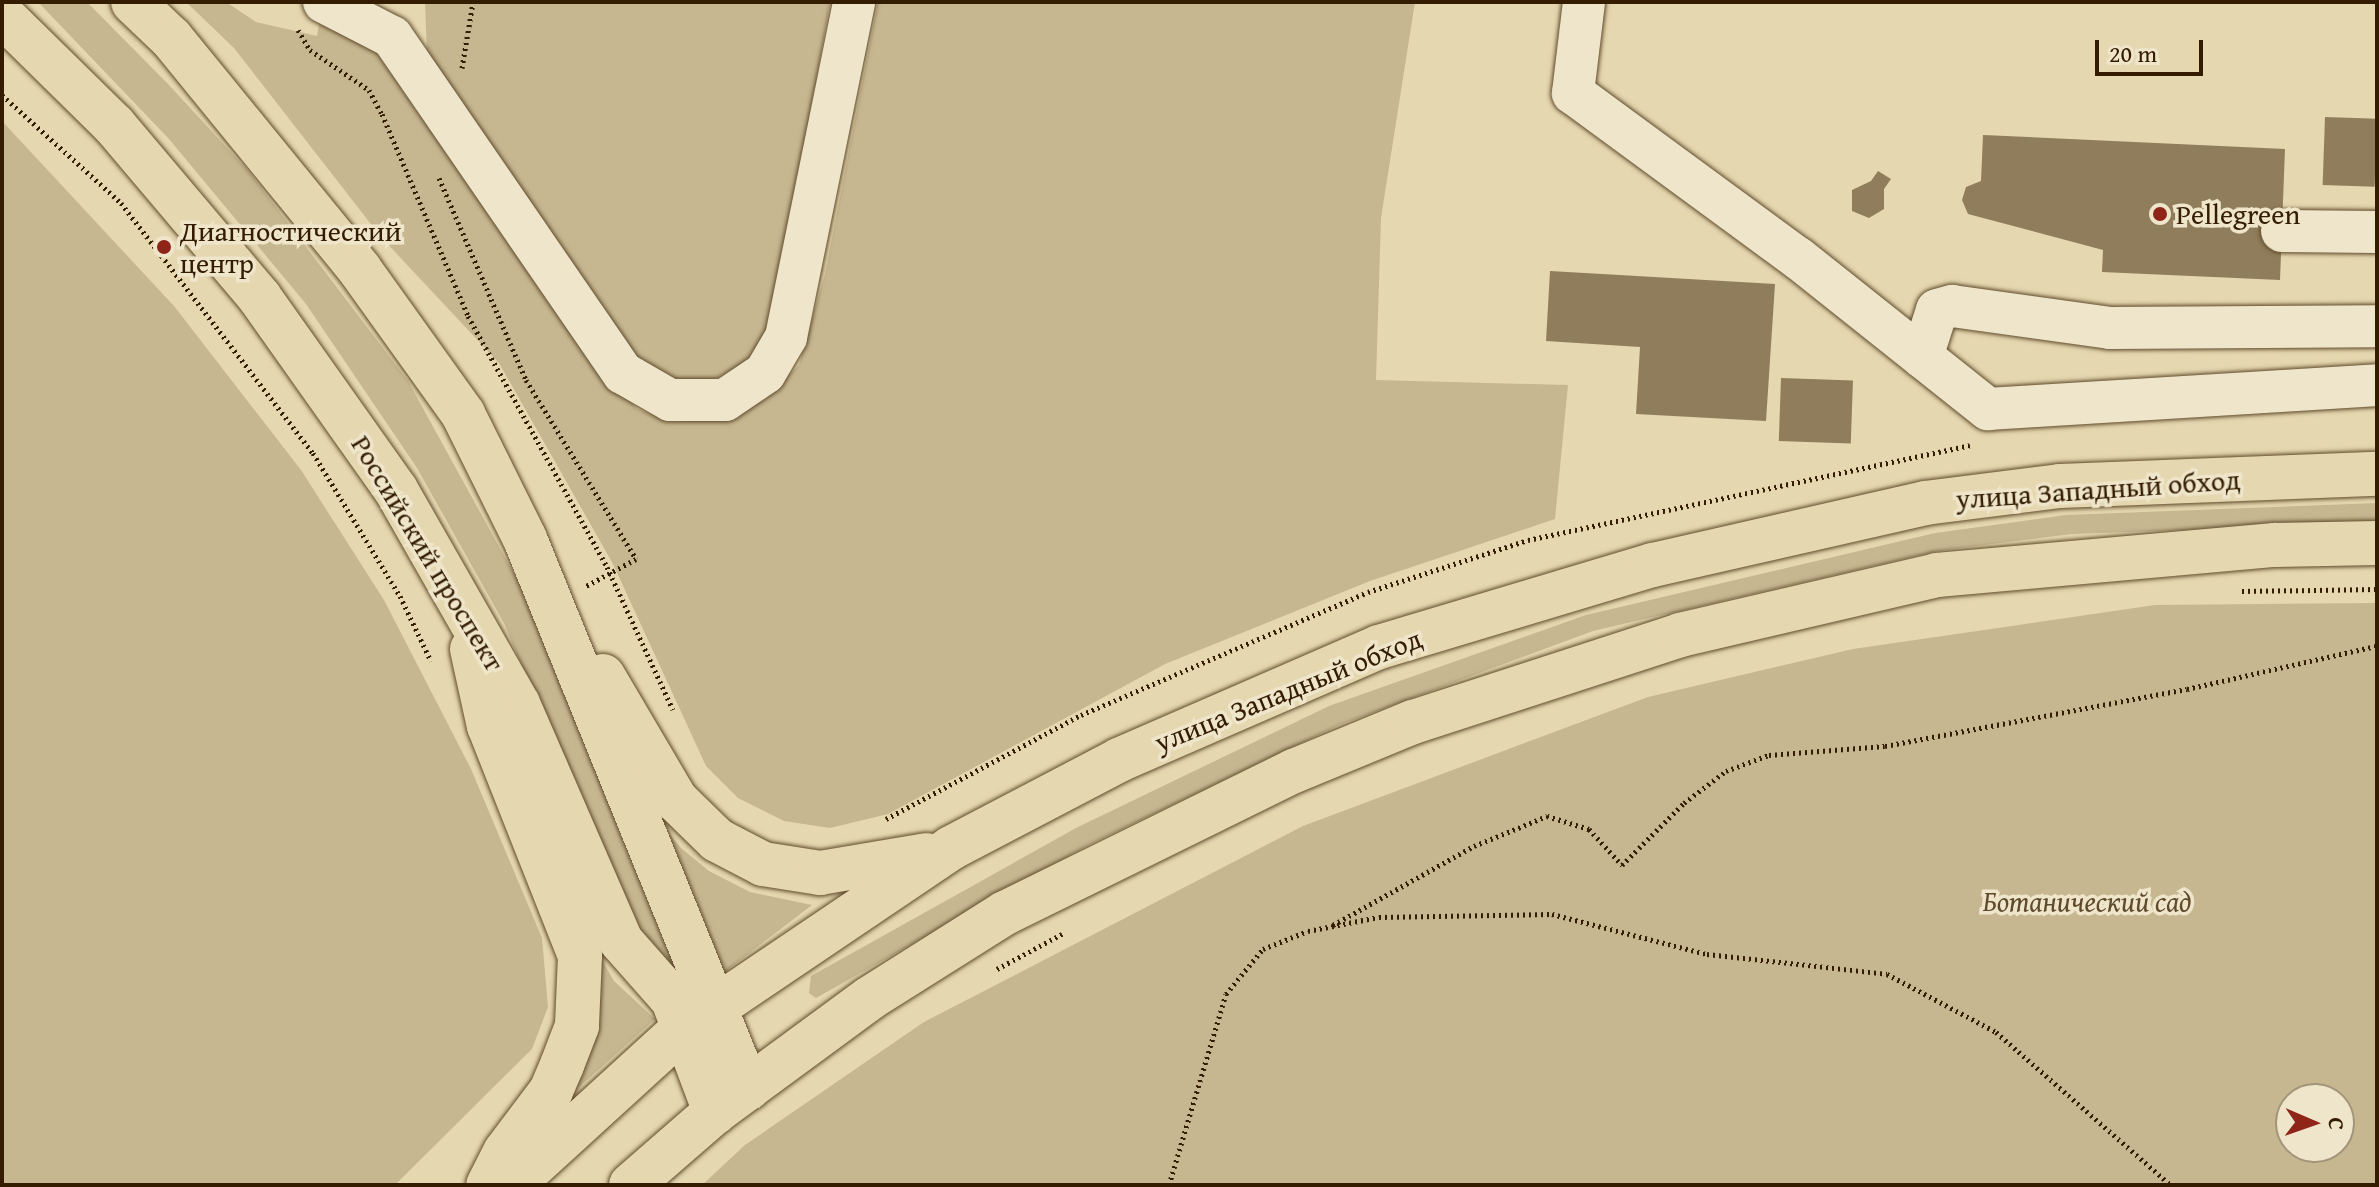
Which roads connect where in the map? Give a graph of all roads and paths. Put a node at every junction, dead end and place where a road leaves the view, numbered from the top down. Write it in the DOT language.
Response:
graph roads {
  1 [pos="133,2"];
  2 [pos="473,2"];
  3 [pos="854,2"];
  4 [pos="1584,2"];
  5 [pos="309,10"];
  6 [pos="2,15"];
  7 [pos="398,20"];
  8 [pos="2,95"];
  9 [pos="448,119"];
  10 [pos="2282,231"];
  11 [pos="2377,232"];
  12 [pos="2377,326"];
  13 [pos="1922,357"];
  14 [pos="2377,385"];
  15 [pos="1980,444"];
  16 [pos="2377,474"];
  17 [pos="2377,543"];
  18 [pos="610,573"];
  19 [pos="2377,589"];
  20 [pos="2233,592"];
  21 [pos="553,605"];
  22 [pos="468,628"];
  23 [pos="2377,646"];
  24 [pos="676,717"];
  25 [pos="872,823"];
  26 [pos="951,848"];
  27 [pos="1329,927"];
  28 [pos="1071,928"];
  29 [pos="990,973"];
  30 [pos="698,1018"];
  31 [pos="732,1101"];
  32 [pos="488,1185"];
  33 [pos="512,1185"];
  34 [pos="631,1185"];
  35 [pos="1169,1185"];
  36 [pos="2171,1185"];
  1 -- 21 [label="main road"];
  2 -- 9 [label="path"];
  3 -- 9 [label="street"];
  4 -- 13 [label="street"];
  5 -- 7 [label="street"];
  5 -- 18 [label="path"];
  6 -- 22 [label="main road, Российский проспект"];
  7 -- 9 [label="street"];
  8 -- 22 [label="path"];
  9 -- 18 [label="path"];
  10 -- 11 [label="street"];
  12 -- 13 [label="street"];
  13 -- 14 [label="street"];
  15 -- 25 [label="path"];
  16 -- 26 [label="main road, улица Западный обход"];
  17 -- 31 [label="main road"];
  18 -- 21 [label="path"];
  18 -- 24 [label="path"];
  19 -- 20 [label="path"];
  21 -- 26 [label="main road"];
  21 -- 30 [label="main road"];
  22 -- 30 [label="main road, Российский проспект"];
  22 -- 32 [label="main road"];
  23 -- 27 [label="path"];
  26 -- 30 [label="main road, улица Западный обход"];
  27 -- 35 [label="path"];
  27 -- 36 [label="path"];
  28 -- 29 [label="path"];
  30 -- 31 [label="main road"];
  30 -- 33 [label="main road, улица Западный обход"];
  31 -- 34 [label="main road"];
}
